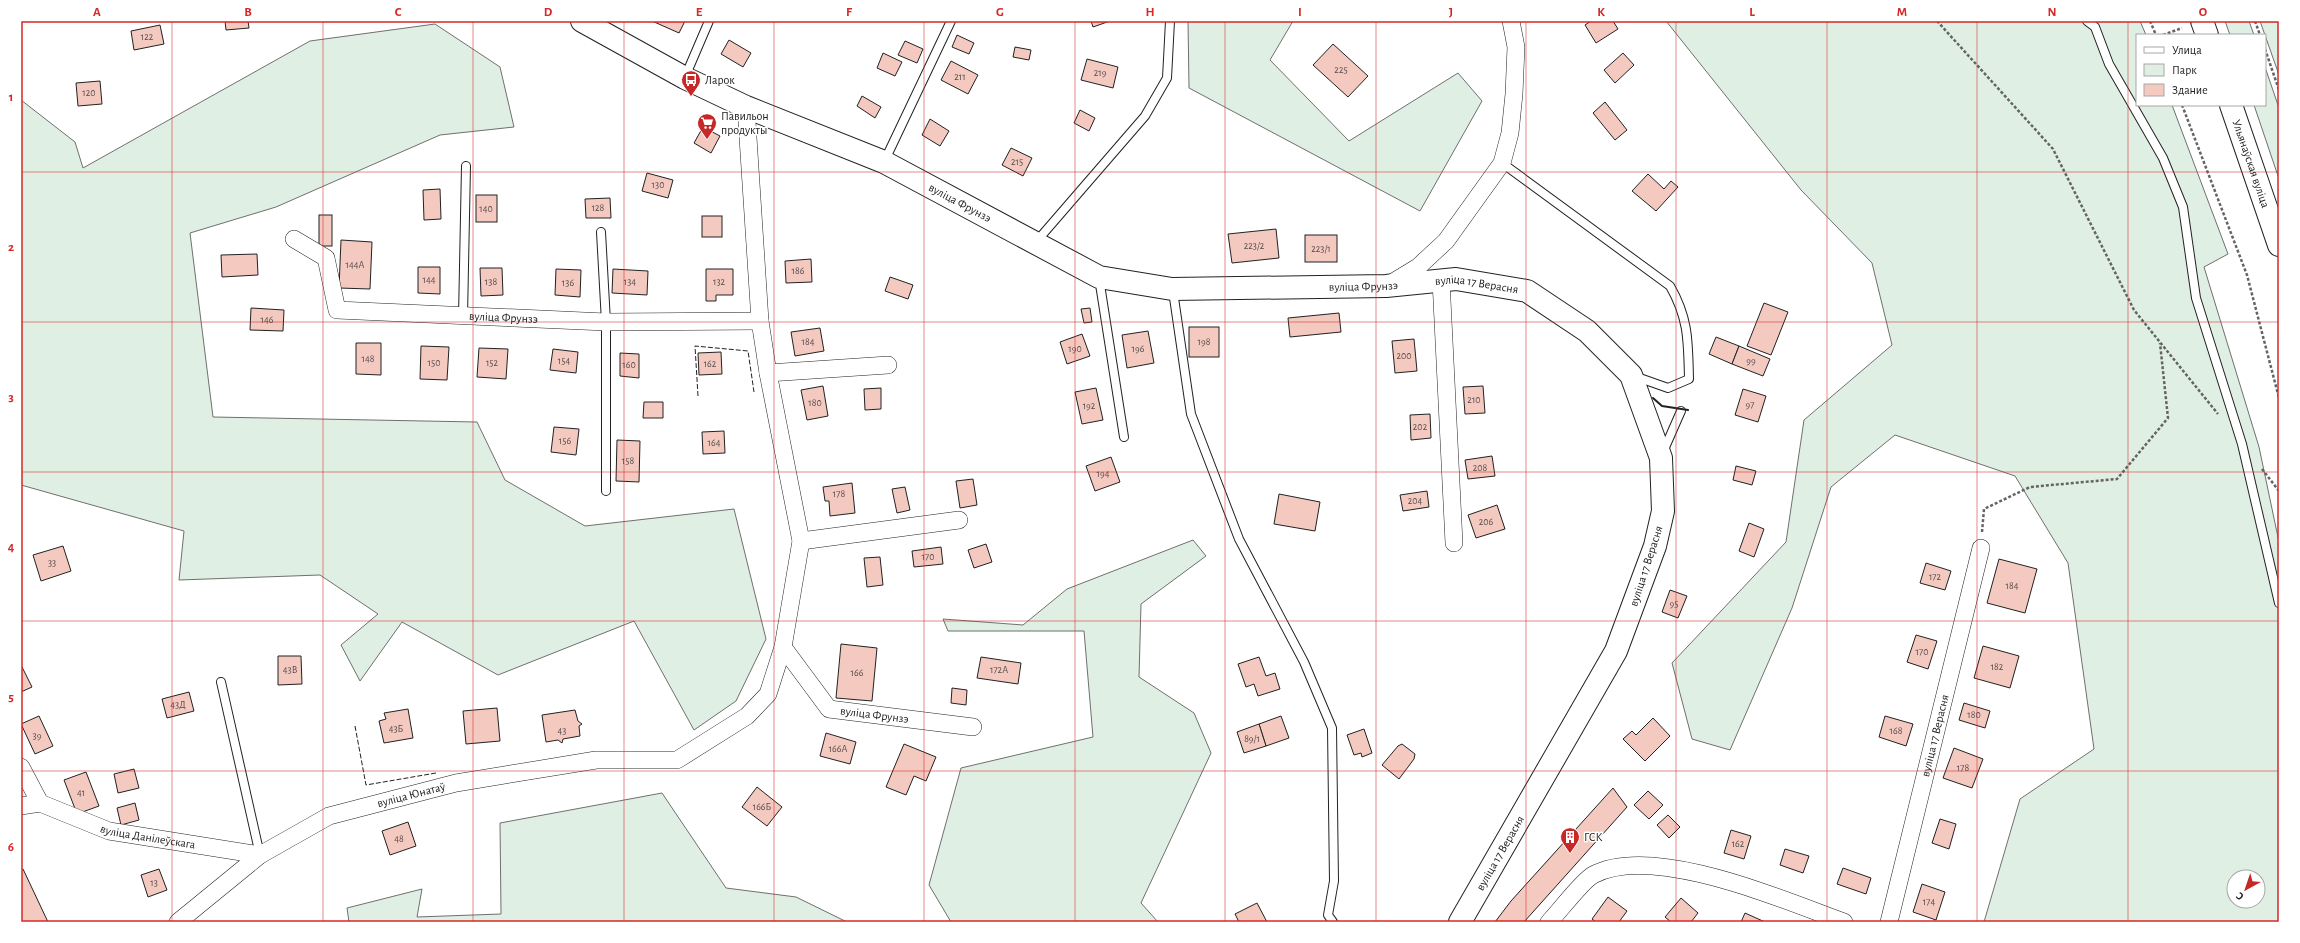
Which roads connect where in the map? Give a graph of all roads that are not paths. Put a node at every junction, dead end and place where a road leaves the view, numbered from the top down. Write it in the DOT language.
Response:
graph roads {
  1 [pos="582,21"];
  2 [pos="709,21"];
  3 [pos="951,21"];
  4 [pos="1170,21"];
  5 [pos="1511,21"];
  6 [pos="2087,21"];
  7 [pos="2202,21"];
  8 [pos="2206,34"];
  9 [pos="685,78"];
  10 [pos="2231,106"];
  11 [pos="746,107"];
  12 [pos="884,162"];
  13 [pos="1502,163"];
  14 [pos="466,166"];
  15 [pos="601,232"];
  16 [pos="294,239"];
  17 [pos="1036,242"];
  18 [pos="2279,245"];
  19 [pos="1099,277"];
  20 [pos="1441,280"];
  21 [pos="1386,286"];
  22 [pos="1172,289"];
  23 [pos="463,317"];
  24 [pos="760,321"];
  25 [pos="606,322"];
  26 [pos="888,365"];
  27 [pos="768,373"];
  28 [pos="1630,375"];
  29 [pos="1681,410"];
  30 [pos="1124,437"];
  31 [pos="1661,458"];
  32 [pos="606,491"];
  33 [pos="959,520"];
  34 [pos="801,541"];
  35 [pos="1454,543"];
  36 [pos="1981,548"];
  37 [pos="2279,603"];
  38 [pos="783,647"];
  39 [pos="221,682"];
  40 [pos="974,727"];
  41 [pos="21,767"];
  42 [pos="40,804"];
  43 [pos="21,806"];
  44 [pos="260,855"];
  45 [pos="178,922"];
  46 [pos="1333,922"];
  47 [pos="1460,922"];
  48 [pos="1549,922"];
  49 [pos="1844,922"];
  50 [pos="1889,922"];
  1 -- 9 [label="street, вуліца Фрунзэ"];
  2 -- 9 [label="lane"];
  3 -- 12 [label="lane"];
  4 -- 17 [label="lane"];
  5 -- 13 [label="street, вуліца Фрунзэ"];
  6 -- 37 [label="lane"];
  7 -- 8 [label="street"];
  9 -- 11 [label="street, вуліца Фрунзэ"];
  10 -- 18 [label="street, Ульянаўская вуліца"];
  11 -- 12 [label="street, вуліца Фрунзэ"];
  11 -- 24 [label="street"];
  12 -- 17 [label="street, вуліца Фрунзэ"];
  13 -- 21 [label="street, вуліца Фрунзэ"];
  13 -- 28 [label="lane"];
  14 -- 23 [label="lane"];
  15 -- 25 [label="lane"];
  16 -- 23 [label="street, вуліца Фрунзэ"];
  17 -- 19 [label="street, вуліца Фрунзэ"];
  19 -- 22 [label="street, вуліца Фрунзэ"];
  19 -- 30 [label="lane"];
  20 -- 21 [label="street, вуліца 17 Верасня"];
  20 -- 28 [label="street, вуліца 17 Верасня"];
  20 -- 35 [label="street"];
  21 -- 22 [label="street, вуліца Фрунзэ"];
  22 -- 46 [label="lane"];
  23 -- 25 [label="street, вуліца Фрунзэ"];
  24 -- 25 [label="street, вуліца Фрунзэ"];
  24 -- 27 [label="street"];
  25 -- 32 [label="lane"];
  26 -- 27 [label="street"];
  27 -- 34 [label="street"];
  28 -- 31 [label="street, вуліца 17 Верасня"];
  29 -- 31 [label="lane"];
  31 -- 47 [label="street, вуліца 17 Верасня"];
  33 -- 34 [label="street"];
  34 -- 38 [label="street"];
  36 -- 50 [label="street, вуліца 17 Верасня"];
  38 -- 40 [label="street, вуліца Фрунзэ"];
  38 -- 44 [label="street, вуліца Юнатаў"];
  39 -- 44 [label="lane"];
  41 -- 42 [label="street"];
  42 -- 43 [label="street, вуліца Данілеўскага"];
  42 -- 44 [label="street, вуліца Данілеўскага"];
  44 -- 45 [label="street, вуліца Юнатаў"];
  48 -- 49 [label="street"];
}
